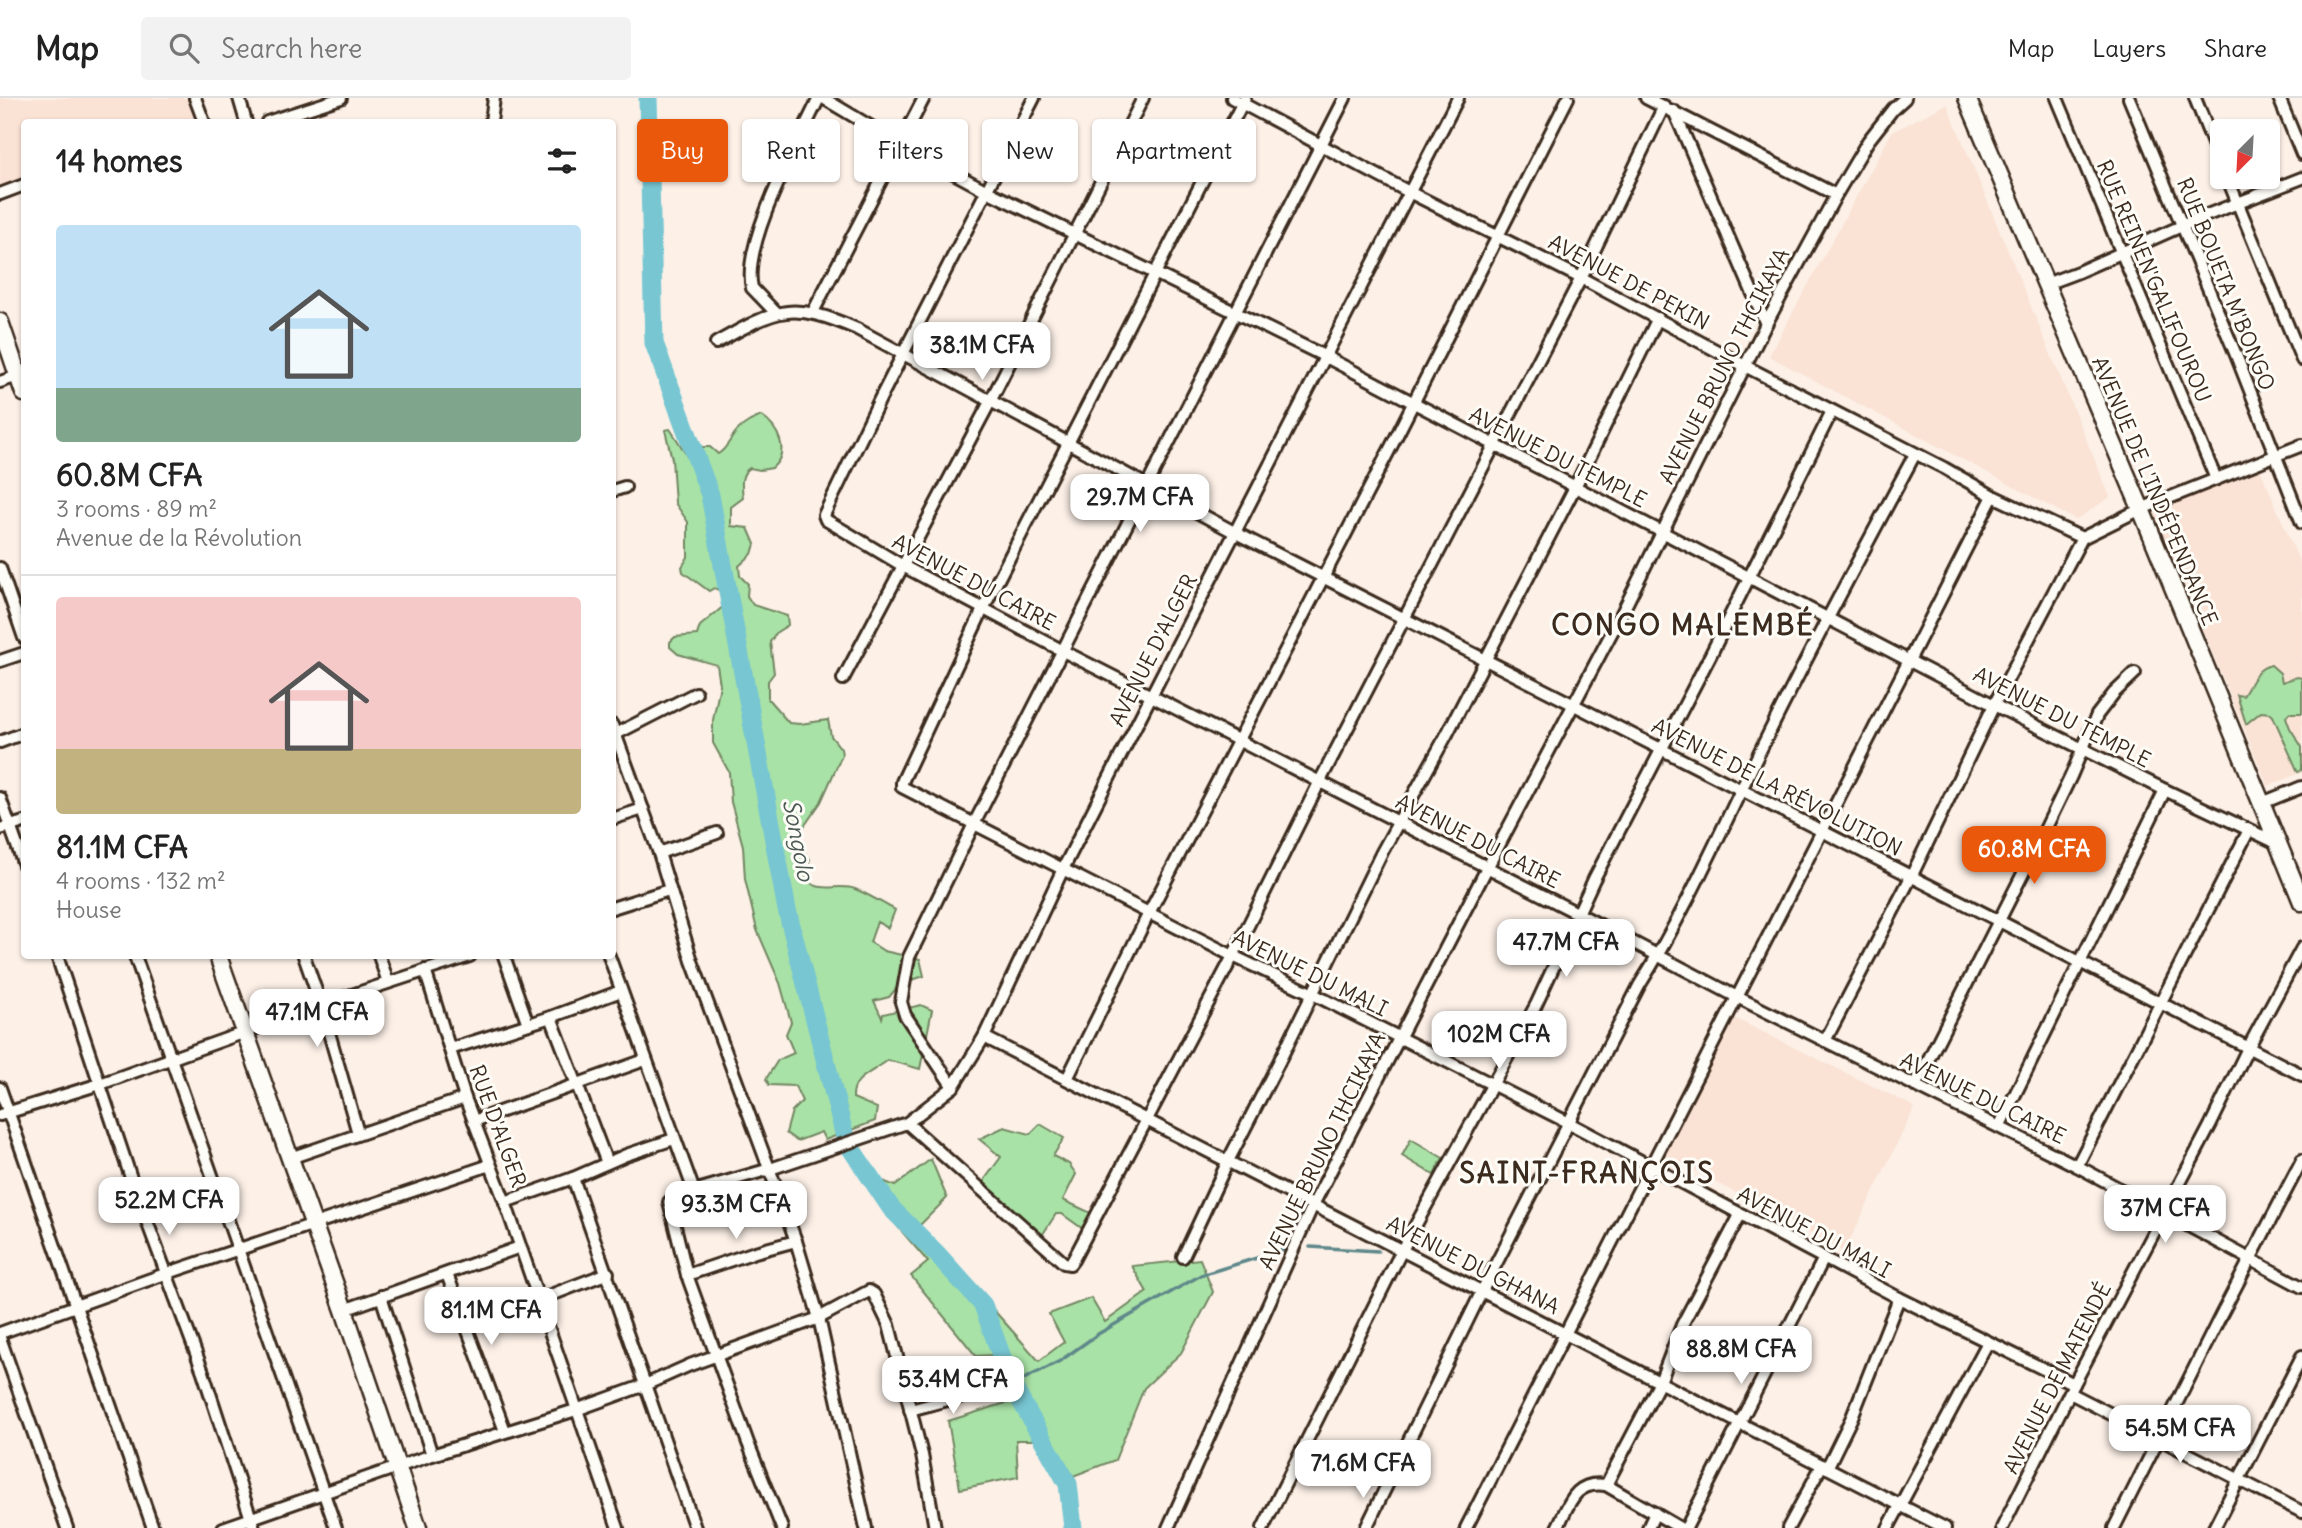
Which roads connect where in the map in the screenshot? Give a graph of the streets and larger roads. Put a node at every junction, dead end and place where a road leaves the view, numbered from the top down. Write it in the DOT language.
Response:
graph roads {
  1 [pos="195,98"];
  2 [pos="239,98"];
  3 [pos="341,98"];
  4 [pos="494,98"];
  5 [pos="821,98"];
  6 [pos="924,98"];
  7 [pos="1034,98"];
  8 [pos="1143,98"];
  9 [pos="1345,98"];
  10 [pos="1458,98"];
  11 [pos="1568,98"];
  12 [pos="1646,98"];
  13 [pos="1905,98"];
  14 [pos="1967,98"];
  15 [pos="2057,98"];
  16 [pos="2129,98"];
  17 [pos="2195,98"];
  18 [pos="2279,98"];
  19 [pos="1240,100"];
  20 [pos="1669,109"];
  21 [pos="201,119"];
  22 [pos="245,119"];
  23 [pos="276,119"];
  24 [pos="491,119"];
  25 [pos="857,119"];
  26 [pos="913,119"];
  27 [pos="2210,136"];
  28 [pos="1321,145"];
  29 [pos="2302,154"];
  30 [pos="2302,178"];
  31 [pos="968,181"];
  32 [pos="880,182"];
  33 [pos="21,186"];
  34 [pos="2232,189"];
  35 [pos="987,191"];
  36 [pos="1409,191"];
  37 [pos="0,194"];
  38 [pos="1836,195"];
  39 [pos="2238,203"];
  40 [pos="2181,228"];
  41 [pos="1074,233"];
  42 [pos="1499,235"];
  43 [pos="2120,253"];
  44 [pos="1155,273"];
  45 [pos="1581,278"];
  46 [pos="2046,284"];
  47 [pos="813,312"];
  48 [pos="776,313"];
  49 [pos="1236,314"];
  50 [pos="1658,318"];
  51 [pos="0,322"];
  52 [pos="1766,324"];
  53 [pos="716,344"];
  54 [pos="905,354"];
  55 [pos="1324,356"];
  56 [pos="2302,360"];
  57 [pos="1745,366"];
  58 [pos="21,374"];
  59 [pos="0,382"];
  60 [pos="991,400"];
  61 [pos="1413,403"];
  62 [pos="1832,411"];
  63 [pos="1070,443"];
  64 [pos="2302,445"];
  65 [pos="1494,446"];
  66 [pos="1915,454"];
  67 [pos="2274,455"];
  68 [pos="2216,479"];
  69 [pos="1147,484"];
  70 [pos="625,487"];
  71 [pos="1575,487"];
  72 [pos="616,490"];
  73 [pos="1993,496"];
  74 [pos="2141,509"];
  75 [pos="2302,523"];
  76 [pos="1661,531"];
  77 [pos="1234,533"];
  78 [pos="2082,538"];
  79 [pos="903,566"];
  80 [pos="0,568"];
  81 [pos="1749,577"];
  82 [pos="1323,578"];
  83 [pos="983,609"];
  84 [pos="1403,618"];
  85 [pos="1828,618"];
  86 [pos="21,629"];
  87 [pos="1063,651"];
  88 [pos="21,654"];
  89 [pos="1484,659"];
  90 [pos="1910,660"];
  91 [pos="0,661"];
  92 [pos="2135,673"];
  93 [pos="843,679"];
  94 [pos="696,693"];
  95 [pos="1150,696"];
  96 [pos="1573,705"];
  97 [pos="1994,705"];
  98 [pos="616,731"];
  99 [pos="21,734"];
  100 [pos="616,737"];
  101 [pos="1239,741"];
  102 [pos="0,742"];
  103 [pos="2082,748"];
  104 [pos="1660,749"];
  105 [pos="1320,780"];
  106 [pos="2302,788"];
  107 [pos="1742,790"];
  108 [pos="2165,790"];
  109 [pos="0,798"];
  110 [pos="2262,803"];
  111 [pos="643,809"];
  112 [pos="616,818"];
  113 [pos="1400,823"];
  114 [pos="974,824"];
  115 [pos="5,828"];
  116 [pos="2249,830"];
  117 [pos="1822,831"];
  118 [pos="717,833"];
  119 [pos="2279,844"];
  120 [pos="659,853"];
  121 [pos="21,859"];
  122 [pos="1487,868"];
  123 [pos="1063,869"];
  124 [pos="1911,877"];
  125 [pos="669,890"];
  126 [pos="2302,902"];
  127 [pos="616,907"];
  128 [pos="1149,913"];
  129 [pos="1579,914"];
  130 [pos="1998,920"];
  131 [pos="2302,948"];
  132 [pos="1659,955"];
  133 [pos="1233,956"];
  134 [pos="58,959"];
  135 [pos="136,959"];
  136 [pos="219,959"];
  137 [pos="305,959"];
  138 [pos="380,959"];
  139 [pos="454,959"];
  140 [pos="506,959"];
  141 [pos="610,959"];
  142 [pos="2081,963"];
  143 [pos="425,970"];
  144 [pos="388,982"];
  145 [pos="621,991"];
  146 [pos="1313,994"];
  147 [pos="1737,997"];
  148 [pos="2160,1003"];
  149 [pos="321,1005"];
  150 [pos="551,1017"];
  151 [pos="528,1024"];
  152 [pos="244,1032"];
  153 [pos="984,1037"];
  154 [pos="1399,1039"];
  155 [pos="1825,1041"];
  156 [pos="2248,1048"];
  157 [pos="450,1049"];
  158 [pos="645,1059"];
  159 [pos="171,1060"];
  160 [pos="2302,1075"];
  161 [pos="1067,1079"];
  162 [pos="100,1084"];
  163 [pos="575,1084"];
  164 [pos="1493,1086"];
  165 [pos="1915,1086"];
  166 [pos="953,1087"];
  167 [pos="0,1088"];
  168 [pos="465,1098"];
  169 [pos="5,1114"];
  170 [pos="1146,1119"];
  171 [pos="474,1121"];
  172 [pos="907,1123"];
  173 [pos="1569,1123"];
  174 [pos="1999,1127"];
  175 [pos="358,1133"];
  176 [pos="674,1139"];
  177 [pos="290,1158"];
  178 [pos="2302,1160"];
  179 [pos="1228,1161"];
  180 [pos="607,1163"];
  181 [pos="490,1165"];
  182 [pos="1651,1166"];
  183 [pos="2077,1166"];
  184 [pos="770,1169"];
  185 [pos="573,1178"];
  186 [pos="694,1191"];
  187 [pos="505,1202"];
  188 [pos="1313,1205"];
  189 [pos="2164,1213"];
  190 [pos="1740,1215"];
  191 [pos="314,1224"];
  192 [pos="796,1241"];
  193 [pos="520,1247"];
  194 [pos="238,1249"];
  195 [pos="1402,1250"];
  196 [pos="1184,1257"];
  197 [pos="1824,1258"];
  198 [pos="2250,1260"];
  199 [pos="608,1273"];
  200 [pos="165,1274"];
  201 [pos="447,1274"];
  202 [pos="687,1275"];
  203 [pos="2302,1287"];
  204 [pos="1482,1292"];
  205 [pos="381,1296"];
  206 [pos="1899,1298"];
  207 [pos="538,1300"];
  208 [pos="75,1307"];
  209 [pos="344,1310"];
  210 [pos="819,1318"];
  211 [pos="1564,1333"];
  212 [pos="0,1335"];
  213 [pos="1988,1342"];
  214 [pos="717,1355"];
  215 [pos="2302,1356"];
  216 [pos="1003,1382"];
  217 [pos="1660,1382"];
  218 [pos="645,1385"];
  219 [pos="2072,1388"];
  220 [pos="576,1410"];
  221 [pos="910,1410"];
  222 [pos="1740,1423"];
  223 [pos="505,1432"];
  224 [pos="2160,1437"];
  225 [pos="432,1455"];
  226 [pos="1825,1467"];
  227 [pos="397,1469"];
  228 [pos="2240,1479"];
  229 [pos="1605,1485"];
  230 [pos="323,1493"];
  231 [pos="1899,1505"];
  232 [pos="2302,1511"];
  233 [pos="1655,1513"];
  234 [pos="252,1523"];
  235 [pos="2217,1526"];
  236 [pos="67,1528"];
  237 [pos="153,1528"];
  238 [pos="223,1528"];
  239 [pos="336,1528"];
  240 [pos="418,1528"];
  241 [pos="618,1528"];
  242 [pos="695,1528"];
  243 [pos="782,1528"];
  244 [pos="866,1528"];
  245 [pos="935,1528"];
  246 [pos="1168,1528"];
  247 [pos="1263,1528"];
  248 [pos="1366,1528"];
  249 [pos="1466,1528"];
  250 [pos="1557,1528"];
  251 [pos="1648,1528"];
  252 [pos="1680,1528"];
  253 [pos="1686,1528"];
  254 [pos="1788,1528"];
  255 [pos="1888,1528"];
  256 [pos="1945,1528"];
  257 [pos="2002,1528"];
  258 [pos="2114,1528"];
  1 -- 21 [label="street"];
  2 -- 22 [label="street"];
  3 -- 23 [label="street"];
  4 -- 24 [label="street"];
  5 -- 25 [label="street, AVENUE DU TEMPLE"];
  5 -- 48 [label="street"];
  6 -- 26 [label="street"];
  7 -- 35 [label="street"];
  8 -- 41 [label="street"];
  9 -- 28 [label="street"];
  10 -- 36 [label="street, AVENUE D'ALGER"];
  11 -- 42 [label="street"];
  12 -- 20 [label="street"];
  13 -- 38 [label="street, AVENUE BRUNO THCIKAYA"];
  14 -- 46 [label="street, AVENUE DE L'INDÉPENDANCE"];
  15 -- 43 [label="street, RUE REINEN'GALIFOUROU"];
  16 -- 40 [label="street, RUE BOUETA M'BONGO"];
  17 -- 27 [label="street"];
  18 -- 29 [label="street"];
  19 -- 28 [label="street, AVENUE DE PEKIN"];
  19 -- 44 [label="street"];
  20 -- 38 [label="street"];
  20 -- 45 [label="street"];
  20 -- 52 [label="street"];
  28 -- 36 [label="street, AVENUE DE PEKIN"];
  28 -- 49 [label="street"];
  30 -- 39 [label="street"];
  31 -- 35 [label="street, AVENUE DU TEMPLE"];
  32 -- 47 [label="street"];
  33 -- 37 [label="street"];
  34 -- 39 [label="street"];
  35 -- 41 [label="street, AVENUE DU TEMPLE"];
  35 -- 54 [label="street"];
  36 -- 42 [label="street, AVENUE DE PEKIN"];
  36 -- 55 [label="street, AVENUE D'ALGER"];
  38 -- 52 [label="street, AVENUE BRUNO THCIKAYA"];
  39 -- 40 [label="street"];
  39 -- 56 [label="street"];
  40 -- 43 [label="street"];
  40 -- 67 [label="street, RUE BOUETA M'BONGO"];
  41 -- 44 [label="street, AVENUE DU TEMPLE"];
  41 -- 60 [label="street"];
  42 -- 45 [label="street, AVENUE DE PEKIN"];
  42 -- 61 [label="street"];
  43 -- 46 [label="street"];
  43 -- 68 [label="street, RUE REINEN'GALIFOUROU"];
  44 -- 49 [label="street, AVENUE DU TEMPLE"];
  44 -- 63 [label="street"];
  45 -- 50 [label="street, AVENUE DE PEKIN"];
  45 -- 65 [label="street"];
  46 -- 74 [label="street, AVENUE DE L'INDÉPENDANCE"];
  47 -- 48 [label="street"];
  47 -- 54 [label="street, AVENUE DE LA RÉVOLUTION"];
  48 -- 53 [label="street"];
  49 -- 55 [label="street, AVENUE DU TEMPLE"];
  49 -- 69 [label="street"];
  50 -- 57 [label="street, AVENUE DE PEKIN"];
  50 -- 71 [label="street"];
  51 -- 58 [label="street"];
  52 -- 57 [label="street, AVENUE BRUNO THCIKAYA"];
  54 -- 60 [label="street, AVENUE DE LA RÉVOLUTION"];
  54 -- 79 [label="street, AVENUE DU CAIRE"];
  55 -- 61 [label="street, AVENUE DU TEMPLE"];
  55 -- 77 [label="street, AVENUE D'ALGER"];
  57 -- 62 [label="street, AVENUE DE PEKIN"];
  57 -- 76 [label="street, AVENUE BRUNO THCIKAYA"];
  58 -- 59 [label="street"];
  60 -- 63 [label="street, AVENUE DE LA RÉVOLUTION"];
  60 -- 79 [label="street"];
  61 -- 65 [label="street, AVENUE DU TEMPLE"];
  61 -- 82 [label="street"];
  62 -- 66 [label="street, AVENUE DE PEKIN"];
  62 -- 81 [label="street"];
  63 -- 69 [label="street, AVENUE DE LA RÉVOLUTION"];
  63 -- 83 [label="street"];
  64 -- 67 [label="street"];
  65 -- 71 [label="street, AVENUE DU TEMPLE"];
  65 -- 84 [label="street"];
  66 -- 73 [label="street, AVENUE DE PEKIN"];
  66 -- 85 [label="street"];
  67 -- 68 [label="street"];
  67 -- 75 [label="street, RUE BOUETA M'BONGO"];
  68 -- 74 [label="street"];
  69 -- 77 [label="street, AVENUE DE LA RÉVOLUTION"];
  69 -- 87 [label="street"];
  70 -- 72 [label="street"];
  71 -- 76 [label="street, AVENUE DU TEMPLE"];
  71 -- 89 [label="street"];
  73 -- 78 [label="street, AVENUE DE PEKIN"];
  73 -- 90 [label="street"];
  74 -- 78 [label="street"];
  74 -- 110 [label="street, AVENUE DE L'INDÉPENDANCE"];
  76 -- 81 [label="street, AVENUE DU TEMPLE"];
  76 -- 96 [label="street, AVENUE BRUNO THCIKAYA"];
  77 -- 82 [label="street, AVENUE DE LA RÉVOLUTION"];
  77 -- 95 [label="street, AVENUE D'ALGER"];
  78 -- 97 [label="street"];
  79 -- 83 [label="street, AVENUE DU CAIRE"];
  79 -- 93 [label="street"];
  80 -- 86 [label="street"];
  81 -- 85 [label="street, AVENUE DU TEMPLE"];
  81 -- 104 [label="street"];
  82 -- 84 [label="street, AVENUE DE LA RÉVOLUTION"];
  82 -- 101 [label="street"];
  83 -- 87 [label="street, AVENUE DU CAIRE"];
  83 -- 114 [label="street, AVENUE DU MALI"];
  84 -- 89 [label="street, AVENUE DE LA RÉVOLUTION"];
  84 -- 105 [label="street"];
  85 -- 90 [label="street, AVENUE DU TEMPLE"];
  85 -- 107 [label="street"];
  87 -- 95 [label="street, AVENUE DU CAIRE"];
  87 -- 114 [label="street"];
  88 -- 91 [label="street"];
  89 -- 96 [label="street, AVENUE DE LA RÉVOLUTION"];
  89 -- 113 [label="street"];
  90 -- 97 [label="street, AVENUE DU TEMPLE"];
  90 -- 117 [label="street"];
  92 -- 103 [label="street"];
  94 -- 98 [label="street"];
  95 -- 101 [label="street, AVENUE DU CAIRE"];
  95 -- 123 [label="street, AVENUE D'ALGER"];
  96 -- 104 [label="street, AVENUE DE LA RÉVOLUTION"];
  96 -- 122 [label="street, AVENUE BRUNO THCIKAYA"];
  97 -- 103 [label="street, AVENUE DU TEMPLE"];
  97 -- 124 [label="street"];
  99 -- 102 [label="street"];
  100 -- 111 [label="street"];
  101 -- 105 [label="street, AVENUE DU CAIRE"];
  101 -- 128 [label="street"];
  103 -- 108 [label="street, AVENUE DU TEMPLE"];
  103 -- 130 [label="street"];
  104 -- 107 [label="street, AVENUE DE LA RÉVOLUTION"];
  104 -- 129 [label="street"];
  105 -- 113 [label="street, AVENUE DU CAIRE"];
  105 -- 133 [label="street"];
  106 -- 110 [label="street"];
  107 -- 117 [label="street, AVENUE DE LA RÉVOLUTION"];
  107 -- 132 [label="street"];
  108 -- 116 [label="street, AVENUE DU TEMPLE"];
  108 -- 142 [label="street"];
  109 -- 115 [label="street"];
  110 -- 119 [label="street, AVENUE DE L'INDÉPENDANCE"];
  111 -- 112 [label="street"];
  111 -- 120 [label="street"];
  113 -- 122 [label="street, AVENUE DU CAIRE"];
  113 -- 146 [label="street"];
  114 -- 123 [label="street, AVENUE DU MALI"];
  114 -- 166 [label="street"];
  115 -- 121 [label="street"];
  116 -- 119 [label="street, AVENUE DU TEMPLE"];
  116 -- 148 [label="street"];
  117 -- 124 [label="street, AVENUE DE LA RÉVOLUTION"];
  117 -- 147 [label="street"];
  118 -- 120 [label="street"];
  119 -- 126 [label="street, AVENUE DE L'INDÉPENDANCE"];
  120 -- 125 [label="street"];
  122 -- 129 [label="street, AVENUE DU CAIRE"];
  122 -- 154 [label="street, AVENUE BRUNO THCIKAYA"];
  123 -- 128 [label="street, AVENUE DU MALI"];
  123 -- 153 [label="street, AVENUE D'ALGER"];
  124 -- 130 [label="street, AVENUE DE LA RÉVOLUTION"];
  124 -- 155 [label="street"];
  125 -- 127 [label="street"];
  125 -- 184 [label="street"];
  128 -- 133 [label="street, AVENUE DU MALI"];
  128 -- 161 [label="street"];
  129 -- 132 [label="street, AVENUE DU CAIRE"];
  129 -- 164 [label="street"];
  130 -- 142 [label="street, AVENUE DE LA RÉVOLUTION"];
  130 -- 165 [label="street"];
  131 -- 156 [label="street, AVENUE DE MATENDÉ"];
  132 -- 147 [label="street, AVENUE DU CAIRE"];
  132 -- 173 [label="street"];
  133 -- 146 [label="street, AVENUE DU MALI"];
  133 -- 170 [label="street"];
  134 -- 162 [label="street"];
  135 -- 159 [label="street"];
  136 -- 152 [label="street"];
  137 -- 149 [label="street"];
  138 -- 144 [label="street"];
  139 -- 143 [label="street"];
  140 -- 151 [label="street"];
  141 -- 145 [label="street"];
  142 -- 148 [label="street, AVENUE DE LA RÉVOLUTION"];
  142 -- 174 [label="street"];
  143 -- 144 [label="street"];
  143 -- 157 [label="street, RUE D'ALGER"];
  144 -- 149 [label="street"];
  145 -- 150 [label="street"];
  145 -- 158 [label="street"];
  146 -- 154 [label="street, AVENUE DU MALI"];
  146 -- 179 [label="street"];
  147 -- 155 [label="street, AVENUE DU CAIRE"];
  147 -- 182 [label="street"];
  148 -- 156 [label="street, AVENUE DE LA RÉVOLUTION"];
  148 -- 183 [label="street"];
  149 -- 152 [label="street"];
  149 -- 175 [label="street"];
  150 -- 151 [label="street"];
  150 -- 163 [label="street"];
  151 -- 157 [label="street"];
  152 -- 159 [label="street"];
  152 -- 177 [label="street"];
  153 -- 161 [label="street, AVENUE DU GHANA"];
  153 -- 166 [label="street"];
  154 -- 164 [label="street, AVENUE DU MALI"];
  154 -- 188 [label="street, AVENUE BRUNO THCIKAYA"];
  155 -- 165 [label="street, AVENUE DU CAIRE"];
  156 -- 160 [label="street, AVENUE DE LA RÉVOLUTION"];
  156 -- 189 [label="street, AVENUE DE MATENDÉ"];
  157 -- 168 [label="street, RUE D'ALGER"];
  158 -- 163 [label="street"];
  158 -- 176 [label="street"];
  159 -- 162 [label="street"];
  159 -- 194 [label="street"];
  161 -- 170 [label="street, AVENUE DU GHANA"];
  162 -- 169 [label="street"];
  162 -- 200 [label="street"];
  163 -- 171 [label="street"];
  163 -- 180 [label="street"];
  164 -- 173 [label="street, AVENUE DU MALI"];
  164 -- 195 [label="street"];
  165 -- 174 [label="street, AVENUE DU CAIRE"];
  166 -- 172 [label="street"];
  167 -- 169 [label="street"];
  168 -- 171 [label="street, RUE D'ALGER"];
  168 -- 175 [label="street"];
  169 -- 208 [label="street"];
  170 -- 172 [label="street"];
  170 -- 179 [label="street, AVENUE DU GHANA"];
  171 -- 181 [label="street, RUE D'ALGER"];
  172 -- 184 [label="street"];
  173 -- 182 [label="street, AVENUE DU MALI"];
  173 -- 204 [label="street"];
  174 -- 183 [label="street, AVENUE DU CAIRE"];
  175 -- 177 [label="street"];
  176 -- 180 [label="street, RUE D'ALGER"];
  176 -- 186 [label="street"];
  177 -- 191 [label="street"];
  178 -- 198 [label="street"];
  179 -- 188 [label="street, AVENUE DU GHANA"];
  179 -- 196 [label="street"];
  180 -- 185 [label="street, RUE D'ALGER"];
  181 -- 187 [label="street, RUE D'ALGER"];
  181 -- 191 [label="street"];
  182 -- 190 [label="street, AVENUE DU MALI"];
  182 -- 211 [label="street"];
  183 -- 189 [label="street, AVENUE DU CAIRE"];
  184 -- 186 [label="street"];
  184 -- 192 [label="street"];
  185 -- 187 [label="street, RUE D'ALGER"];
  185 -- 199 [label="street"];
  186 -- 202 [label="street"];
  187 -- 193 [label="street"];
  188 -- 195 [label="street, AVENUE DU GHANA"];
  188 -- 246 [label="street, AVENUE BRUNO THCIKAYA"];
  189 -- 198 [label="street, AVENUE DU CAIRE"];
  189 -- 219 [label="street, AVENUE DE MATENDÉ"];
  190 -- 197 [label="street, AVENUE DU MALI"];
  190 -- 217 [label="street"];
  191 -- 194 [label="street"];
  191 -- 209 [label="street"];
  192 -- 202 [label="street"];
  192 -- 210 [label="street"];
  193 -- 201 [label="street"];
  193 -- 207 [label="street"];
  194 -- 200 [label="street"];
  194 -- 230 [label="street"];
  195 -- 204 [label="street, AVENUE DU GHANA"];
  195 -- 247 [label="street"];
  197 -- 206 [label="street, AVENUE DU MALI"];
  197 -- 222 [label="street"];
  198 -- 203 [label="street, AVENUE DU CAIRE"];
  198 -- 224 [label="street"];
  199 -- 207 [label="street"];
  199 -- 218 [label="street"];
  200 -- 208 [label="street"];
  200 -- 234 [label="street"];
  201 -- 205 [label="street"];
  201 -- 223 [label="street"];
  202 -- 214 [label="street"];
  204 -- 211 [label="street, AVENUE DU GHANA"];
  204 -- 248 [label="street"];
  205 -- 209 [label="street"];
  205 -- 225 [label="street"];
  206 -- 213 [label="street, AVENUE DU MALI"];
  206 -- 226 [label="street"];
  207 -- 220 [label="street"];
  208 -- 212 [label="street"];
  208 -- 237 [label="street"];
  209 -- 227 [label="street"];
  210 -- 214 [label="street"];
  210 -- 221 [label="street"];
  210 -- 244 [label="street"];
  211 -- 217 [label="street, AVENUE DU GHANA"];
  211 -- 249 [label="street"];
  212 -- 236 [label="street"];
  213 -- 219 [label="street, AVENUE DU MALI"];
  213 -- 231 [label="street"];
  214 -- 218 [label="street"];
  214 -- 243 [label="street"];
  215 -- 228 [label="street"];
  216 -- 221 [label="street"];
  217 -- 222 [label="street, AVENUE DU GHANA"];
  217 -- 229 [label="street"];
  218 -- 220 [label="street"];
  218 -- 242 [label="street"];
  219 -- 224 [label="street, AVENUE DU MALI"];
  219 -- 257 [label="street, AVENUE DE MATENDÉ"];
  220 -- 223 [label="street"];
  220 -- 241 [label="street"];
  221 -- 245 [label="street"];
  222 -- 226 [label="street, AVENUE DU GHANA"];
  222 -- 253 [label="street"];
  223 -- 225 [label="street"];
  224 -- 228 [label="street, AVENUE DU MALI"];
  224 -- 258 [label="street"];
  225 -- 227 [label="street"];
  226 -- 231 [label="street, AVENUE DU GHANA"];
  226 -- 254 [label="street"];
  227 -- 230 [label="street"];
  227 -- 240 [label="street"];
  228 -- 232 [label="street, AVENUE DU MALI"];
  228 -- 235 [label="street"];
  229 -- 233 [label="street"];
  229 -- 250 [label="street"];
  230 -- 234 [label="street"];
  230 -- 239 [label="street"];
  231 -- 255 [label="street"];
  231 -- 256 [label="street, AVENUE DU GHANA"];
  233 -- 251 [label="street"];
  233 -- 252 [label="street"];
  234 -- 238 [label="street"];
}
